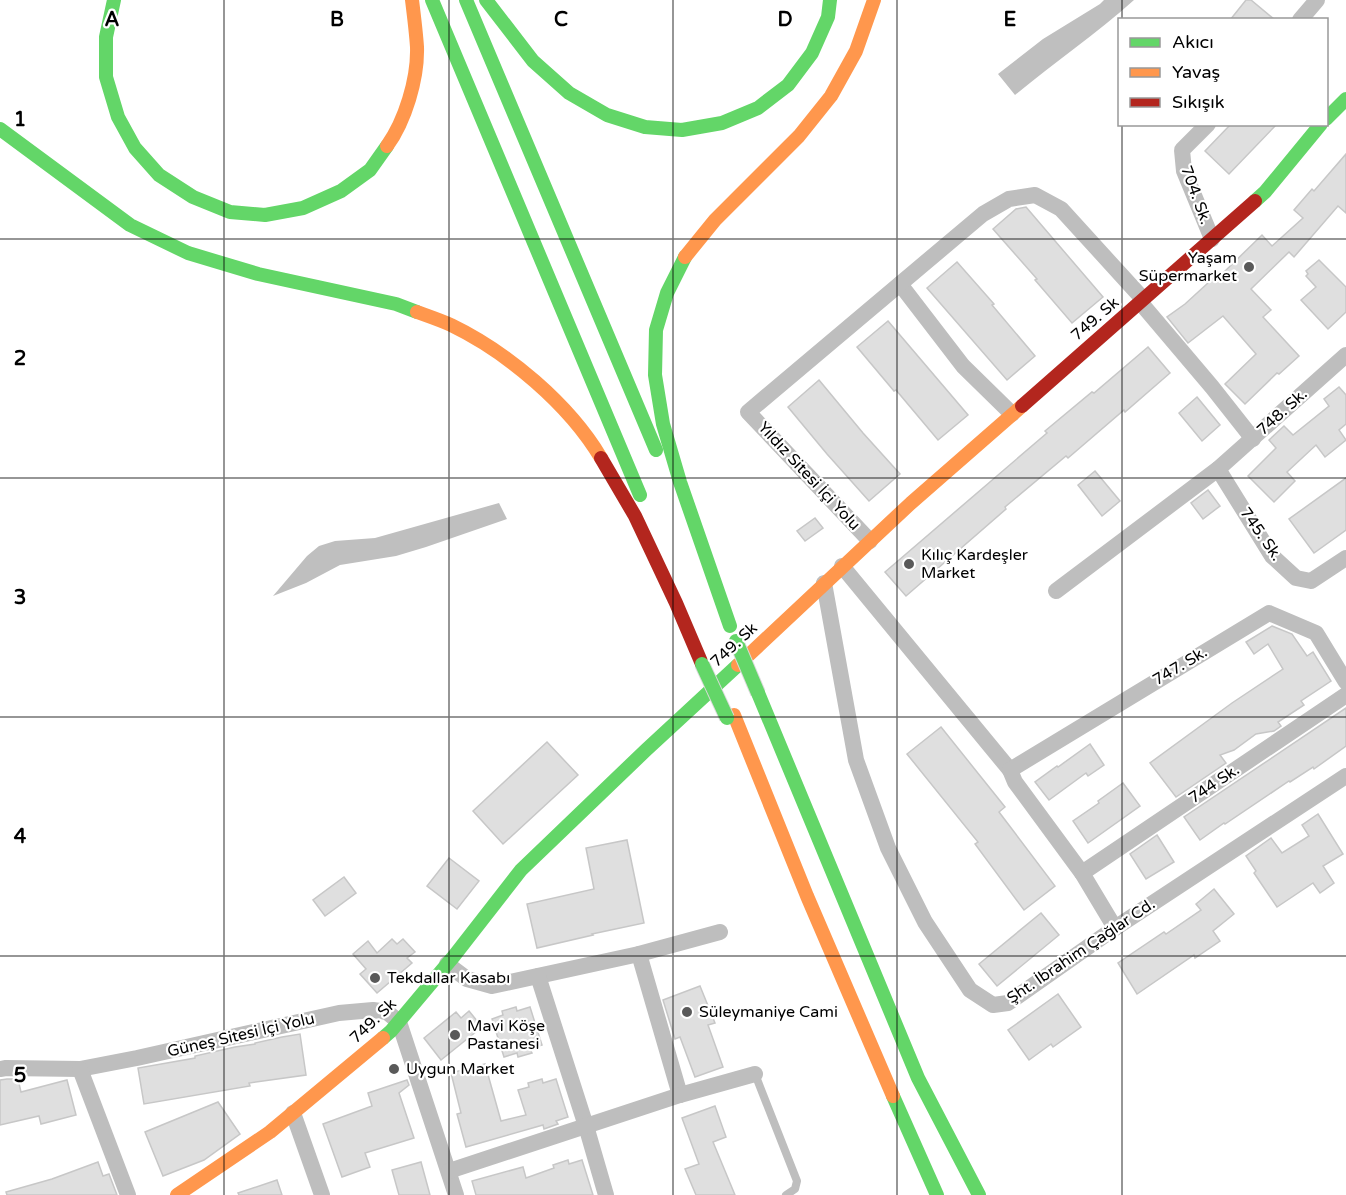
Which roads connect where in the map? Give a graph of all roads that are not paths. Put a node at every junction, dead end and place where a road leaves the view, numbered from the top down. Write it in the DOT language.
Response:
graph roads {
  1 [pos="114,0"];
  2 [pos="412,0"];
  3 [pos="432,0"];
  4 [pos="466,0"];
  5 [pos="486,0"];
  6 [pos="830,0"];
  7 [pos="874,0"];
  8 [pos="1317,0"];
  9 [pos="1302,18"];
  10 [pos="1346,99"];
  11 [pos="1328,117"];
  12 [pos="1206,126"];
  13 [pos="1319,126"];
  14 [pos="0,129"];
  15 [pos="1212,239"];
  16 [pos="900,284"];
  17 [pos="1141,301"];
  18 [pos="1346,355"];
  19 [pos="1012,414"];
  20 [pos="1253,439"];
  21 [pos="1218,469"];
  22 [pos="870,541"];
  23 [pos="1346,558"];
  24 [pos="843,566"];
  25 [pos="824,584"];
  26 [pos="1056,591"];
  27 [pos="730,626"];
  28 [pos="706,663"];
  29 [pos="1346,682"];
  30 [pos="1346,695"];
  31 [pos="1013,776"];
  32 [pos="1346,776"];
  33 [pos="1082,873"];
  34 [pos="1114,928"];
  35 [pos="720,932"];
  36 [pos="639,954"];
  37 [pos="447,964"];
  38 [pos="538,976"];
  39 [pos="399,1022"];
  40 [pos="80,1069"];
  41 [pos="0,1070"];
  42 [pos="755,1074"];
  43 [pos="680,1095"];
  44 [pos="293,1113"];
  45 [pos="586,1126"];
  46 [pos="449,1171"];
  47 [pos="128,1195"];
  48 [pos="177,1195"];
  49 [pos="322,1195"];
  50 [pos="456,1195"];
  51 [pos="606,1195"];
  52 [pos="786,1195"];
  53 [pos="937,1195"];
  54 [pos="979,1195"];
  1 -- 2 [label="main road"];
  3 -- 28 [label="main road"];
  4 -- 27 [label="main road"];
  5 -- 6 [label="main road"];
  7 -- 27 [label="main road"];
  8 -- 9 [label="street"];
  10 -- 11 [label="main road"];
  12 -- 15 [label="street, 704. Sk."];
  13 -- 15 [label="main road, 749. Sk"];
  14 -- 28 [label="main road"];
  15 -- 17 [label="main road, 749. Sk"];
  16 -- 17 [label="street"];
  16 -- 19 [label="street"];
  16 -- 22 [label="street, Yıldız Sitesi İçi Yolu"];
  17 -- 19 [label="main road, 749. Sk"];
  17 -- 20 [label="street"];
  18 -- 20 [label="street, 748. Sk."];
  19 -- 22 [label="main road, 749. Sk"];
  20 -- 21 [label="street, 748. Sk."];
  21 -- 23 [label="street, 745. Sk."];
  21 -- 26 [label="street, 748. Sk."];
  22 -- 24 [label="main road, 749. Sk"];
  24 -- 25 [label="main road, 749. Sk"];
  24 -- 31 [label="street"];
  25 -- 34 [label="street, Şht. İbrahim Çağlar Cd."];
  25 -- 37 [label="main road, 749. Sk"];
  27 -- 54 [label="main road, bridge"];
  28 -- 53 [label="main road"];
  29 -- 31 [label="street, 747. Sk."];
  30 -- 33 [label="street, 744 Sk."];
  31 -- 33 [label="street"];
  32 -- 34 [label="street, Şht. İbrahim Çağlar Cd."];
  33 -- 34 [label="street"];
  35 -- 36 [label="street"];
  36 -- 38 [label="street"];
  36 -- 43 [label="street"];
  37 -- 38 [label="street"];
  37 -- 39 [label="main road, 749. Sk"];
  38 -- 45 [label="street"];
  39 -- 40 [label="street, Güneş Sitesi İçi Yolu"];
  39 -- 44 [label="main road, 749. Sk"];
  39 -- 46 [label="street"];
  40 -- 41 [label="street, Güneş Sitesi İçi Yolu"];
  40 -- 47 [label="street"];
  42 -- 43 [label="street"];
  42 -- 52 [label="lane"];
  43 -- 45 [label="street"];
  44 -- 48 [label="main road, 749. Sk"];
  44 -- 49 [label="street"];
  45 -- 46 [label="street"];
  45 -- 51 [label="street"];
  46 -- 50 [label="street"];
}
